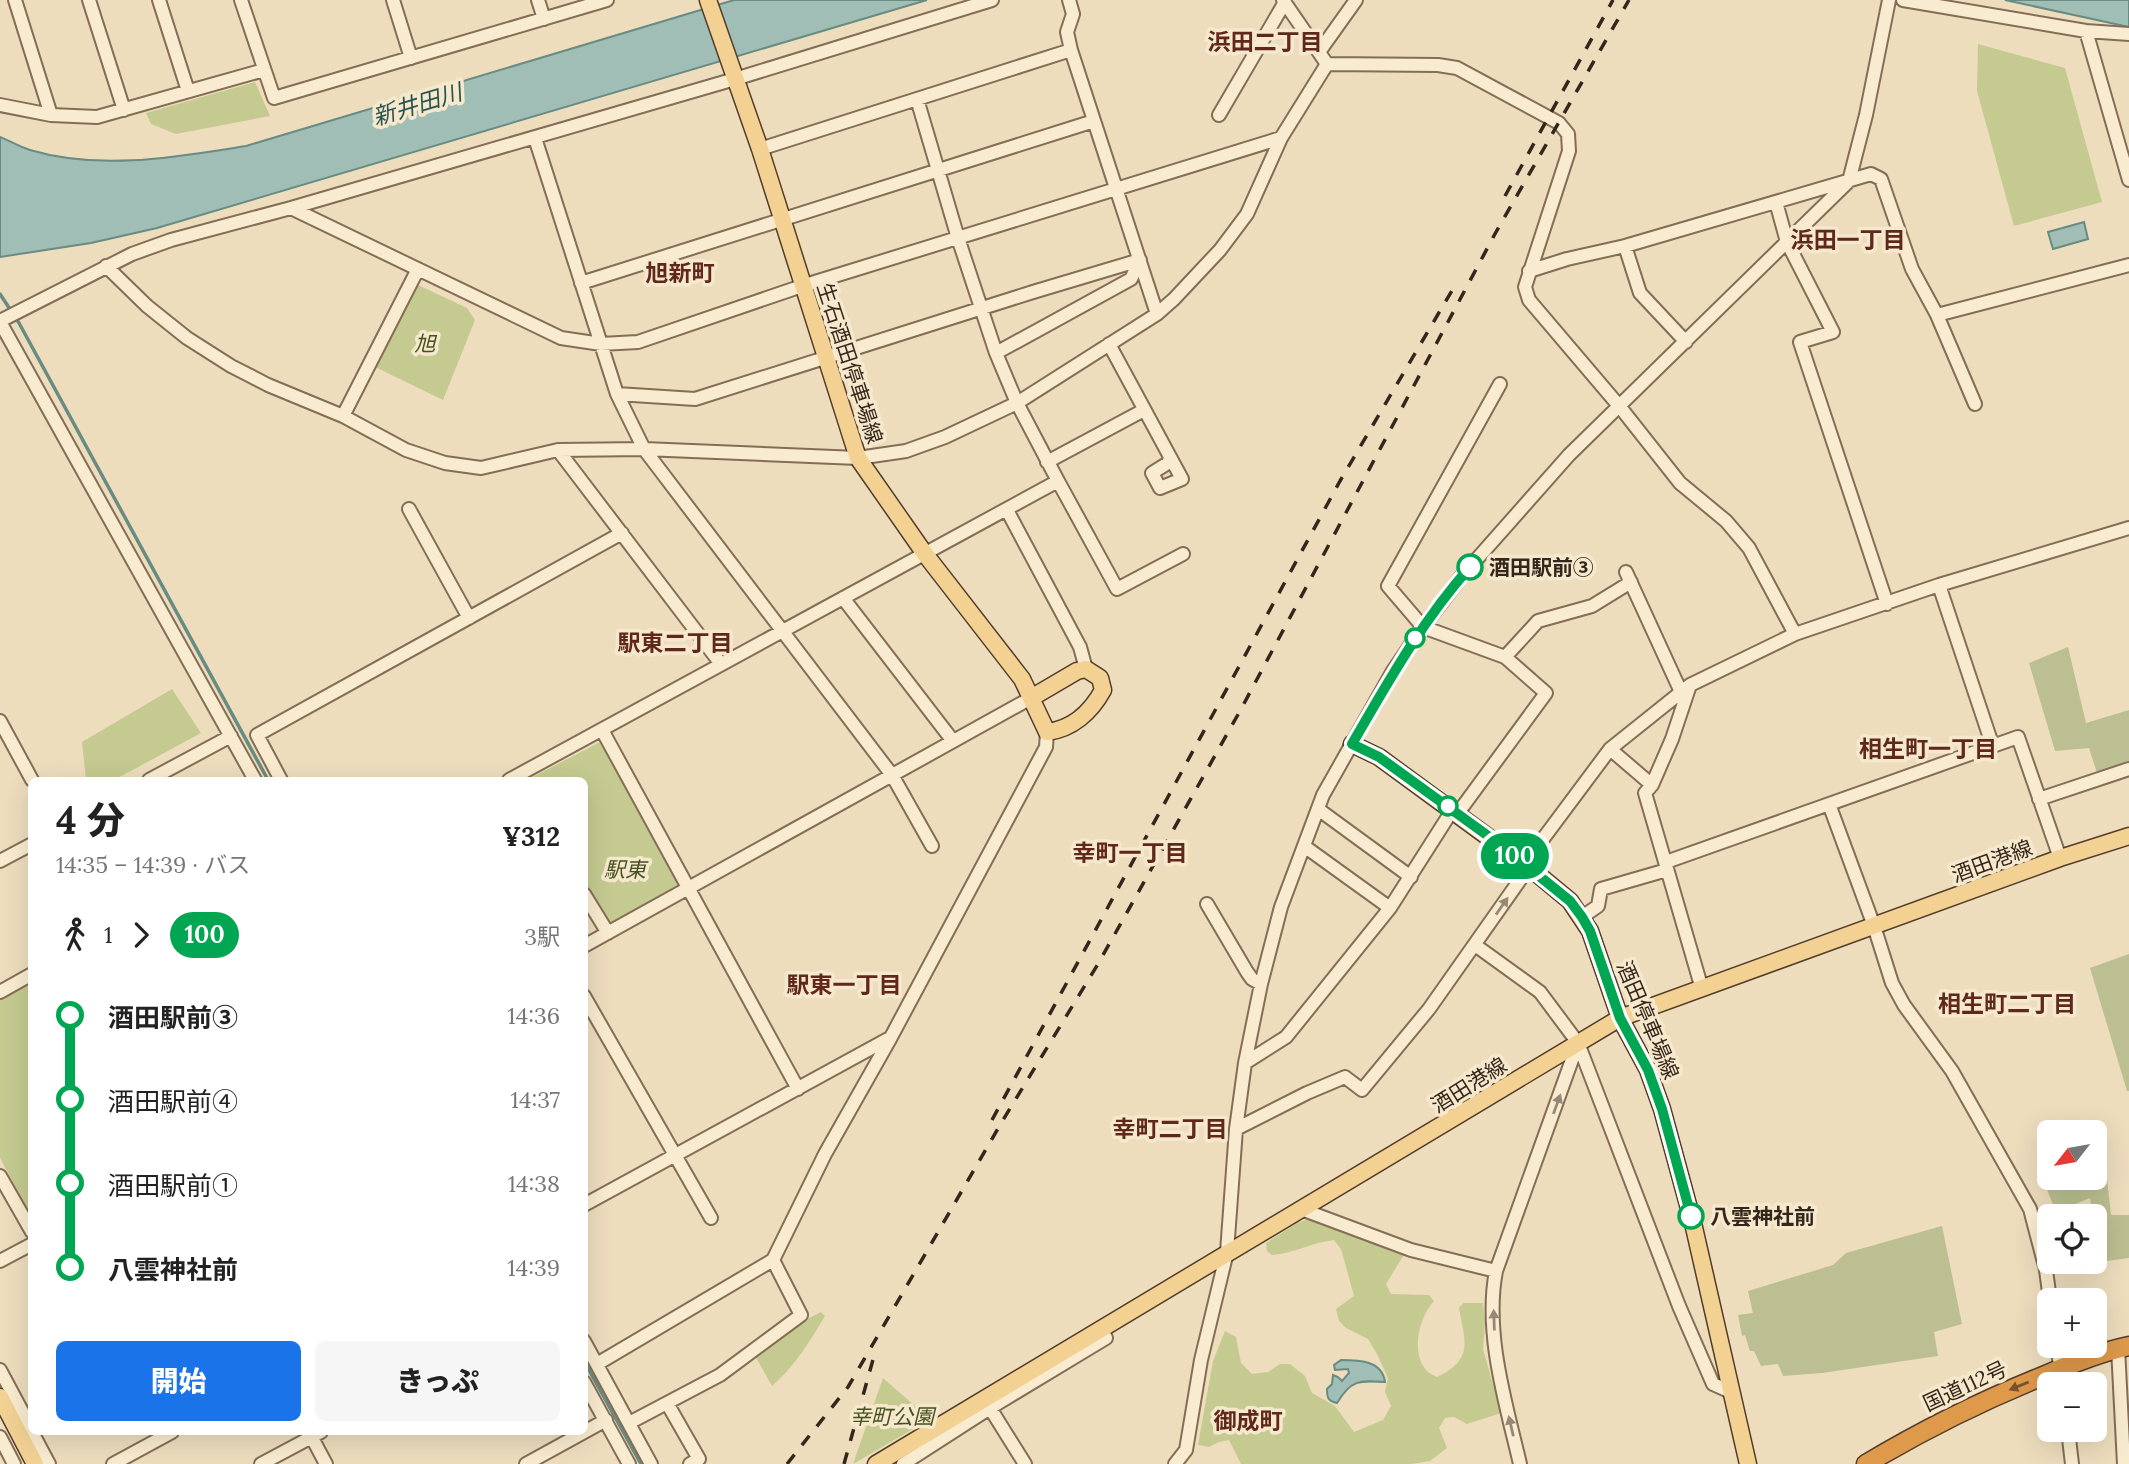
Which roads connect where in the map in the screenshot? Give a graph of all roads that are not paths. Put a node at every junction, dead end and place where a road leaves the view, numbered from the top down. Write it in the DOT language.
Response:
graph roads {
  1 [pos="15,0"];
  2 [pos="89,0"];
  3 [pos="159,0"];
  4 [pos="241,0"];
  5 [pos="393,0"];
  6 [pos="538,0"];
  7 [pos="607,0"];
  8 [pos="708,0"];
  9 [pos="992,0"];
  10 [pos="1069,0"];
  11 [pos="1356,0"];
  12 [pos="1889,0"];
  13 [pos="1903,0"];
  14 [pos="1284,1"];
  15 [pos="544,19"];
  16 [pos="2086,31"];
  17 [pos="2129,34"];
  18 [pos="1071,50"];
  19 [pos="1320,52"];
  20 [pos="411,58"];
  21 [pos="1327,64"];
  22 [pos="264,70"];
  23 [pos="734,73"];
  24 [pos="188,92"];
  25 [pos="917,99"];
  26 [pos="0,105"];
  27 [pos="124,110"];
  28 [pos="51,115"];
  29 [pos="1219,115"];
  30 [pos="1094,121"];
  31 [pos="535,138"];
  32 [pos="1281,138"];
  33 [pos="760,149"];
  34 [pos="937,169"];
  35 [pos="2129,180"];
  36 [pos="1849,181"];
  37 [pos="1117,189"];
  38 [pos="1776,202"];
  39 [pos="291,208"];
  40 [pos="781,219"];
  41 [pos="958,238"];
  42 [pos="1787,242"];
  43 [pos="1625,246"];
  44 [pos="1140,260"];
  45 [pos="2129,265"];
  46 [pos="106,266"];
  47 [pos="418,269"];
  48 [pos="1529,271"];
  49 [pos="581,283"];
  50 [pos="802,286"];
  51 [pos="982,309"];
  52 [pos="1157,314"];
  53 [pos="1937,315"];
  54 [pos="0,322"];
  55 [pos="1686,342"];
  56 [pos="601,344"];
  57 [pos="1109,344"];
  58 [pos="996,353"];
  59 [pos="826,359"];
  60 [pos="1500,384"];
  61 [pos="617,394"];
  62 [pos="1017,403"];
  63 [pos="1975,404"];
  64 [pos="1620,407"];
  65 [pos="1144,410"];
  66 [pos="343,416"];
  67 [pos="644,449"];
  68 [pos="558,450"];
  69 [pos="858,458"];
  70 [pos="1170,458"];
  71 [pos="1048,462"];
  72 [pos="1058,481"];
  73 [pos="409,509"];
  74 [pos="1007,510"];
  75 [pos="2129,528"];
  76 [pos="622,533"];
  77 [pos="925,554"];
  78 [pos="1183,554"];
  79 [pos="1939,585"];
  80 [pos="843,598"];
  81 [pos="1887,604"];
  82 [pos="469,618"];
  83 [pos="1423,627"];
  84 [pos="782,631"];
  85 [pos="1795,634"];
  86 [pos="1505,657"];
  87 [pos="720,664"];
  88 [pos="1087,669"];
  89 [pos="1686,688"];
  90 [pos="1031,698"];
  91 [pos="0,721"];
  92 [pos="602,730"];
  93 [pos="1047,732"];
  94 [pos="231,736"];
  95 [pos="953,741"];
  96 [pos="1352,744"];
  97 [pos="1992,744"];
  98 [pos="13,745"];
  99 [pos="1610,749"];
  100 [pos="0,752"];
  101 [pos="2129,769"];
  102 [pos="892,775"];
  103 [pos="30,777"];
  104 [pos="155,777"];
  105 [pos="253,777"];
  106 [pos="279,777"];
  107 [pos="518,777"];
  108 [pos="1652,785"];
  109 [pos="2039,799"];
  110 [pos="1829,804"];
  111 [pos="1318,809"];
  112 [pos="1455,811"];
  113 [pos="2129,836"];
  114 [pos="28,846"];
  115 [pos="932,846"];
  116 [pos="1304,846"];
  117 [pos="2060,858"];
  118 [pos="0,861"];
  119 [pos="1527,865"];
  120 [pos="1667,866"];
  121 [pos="1411,877"];
  122 [pos="689,888"];
  123 [pos="588,900"];
  124 [pos="1208,904"];
  125 [pos="1390,908"];
  126 [pos="1582,917"];
  127 [pos="1874,926"];
  128 [pos="608,933"];
  129 [pos="588,944"];
  130 [pos="1475,945"];
  131 [pos="28,976"];
  132 [pos="1261,984"];
  133 [pos="1702,989"];
  134 [pos="0,992"];
  135 [pos="588,1003"];
  136 [pos="1620,1018"];
  137 [pos="890,1039"];
  138 [pos="1578,1043"];
  139 [pos="1245,1063"];
  140 [pos="798,1089"];
  141 [pos="1236,1129"];
  142 [pos="675,1156"];
  143 [pos="0,1175"];
  144 [pos="588,1203"];
  145 [pos="1301,1209"];
  146 [pos="711,1218"];
  147 [pos="28,1225"];
  148 [pos="28,1246"];
  149 [pos="1227,1252"];
  150 [pos="773,1260"];
  151 [pos="0,1261"];
  152 [pos="1496,1271"];
  153 [pos="2048,1288"];
  154 [pos="1101,1328"];
  155 [pos="2123,1347"];
  156 [pos="588,1348"];
  157 [pos="597,1364"];
  158 [pos="0,1370"];
  159 [pos="2070,1372"];
  160 [pos="2037,1385"];
  161 [pos="588,1389"];
  162 [pos="1731,1392"];
  163 [pos="0,1397"];
  164 [pos="667,1403"];
  165 [pos="990,1408"];
  166 [pos="606,1420"];
  167 [pos="28,1423"];
  168 [pos="629,1423"];
  169 [pos="588,1430"];
  170 [pos="34,1435"];
  171 [pos="167,1435"];
  172 [pos="311,1435"];
  173 [pos="315,1435"];
  174 [pos="579,1435"];
  175 [pos="0,1437"];
  176 [pos="2069,1442"];
  177 [pos="129,1460"];
  178 [pos="649,1460"];
  179 [pos="530,1463"];
  180 [pos="14,1464"];
  181 [pos="35,1464"];
  182 [pos="49,1464"];
  183 [pos="113,1464"];
  184 [pos="261,1464"];
  185 [pos="327,1464"];
  186 [pos="630,1464"];
  187 [pos="690,1464"];
  188 [pos="876,1464"];
  189 [pos="903,1464"];
  190 [pos="1025,1464"];
  191 [pos="1175,1464"];
  192 [pos="1520,1464"];
  193 [pos="1748,1464"];
  194 [pos="1866,1464"];
  195 [pos="2072,1464"];
  196 [pos="2124,1464"];
  1 -- 28 [label="street"];
  2 -- 27 [label="street"];
  3 -- 24 [label="street"];
  4 -- 22 [label="street"];
  5 -- 20 [label="street"];
  6 -- 15 [label="street"];
  7 -- 15 [label="street"];
  8 -- 23 [label="main road, 生石酒田停車場線"];
  9 -- 23 [label="street"];
  10 -- 18 [label="street"];
  11 -- 19 [label="street"];
  12 -- 36 [label="street"];
  13 -- 16 [label="street"];
  14 -- 19 [label="street"];
  14 -- 29 [label="street"];
  15 -- 20 [label="street"];
  16 -- 17 [label="street"];
  16 -- 35 [label="street"];
  18 -- 25 [label="street"];
  18 -- 30 [label="street"];
  19 -- 21 [label="street"];
  20 -- 22 [label="street"];
  21 -- 32 [label="street"];
  21 -- 48 [label="street"];
  22 -- 24 [label="street"];
  23 -- 31 [label="street"];
  23 -- 33 [label="main road, 生石酒田停車場線"];
  24 -- 27 [label="street"];
  25 -- 33 [label="street"];
  25 -- 34 [label="street"];
  26 -- 28 [label="street"];
  27 -- 28 [label="street"];
  30 -- 34 [label="street"];
  30 -- 37 [label="street"];
  31 -- 39 [label="street"];
  31 -- 49 [label="street"];
  32 -- 37 [label="street"];
  32 -- 52 [label="street"];
  33 -- 40 [label="main road, 生石酒田停車場線"];
  34 -- 40 [label="street"];
  34 -- 41 [label="street"];
  36 -- 38 [label="street"];
  36 -- 42 [label="street"];
  36 -- 53 [label="street"];
  37 -- 41 [label="street"];
  37 -- 44 [label="street"];
  38 -- 42 [label="street"];
  38 -- 43 [label="street"];
  39 -- 46 [label="street"];
  39 -- 47 [label="street"];
  40 -- 49 [label="street"];
  40 -- 50 [label="main road, 生石酒田停車場線"];
  41 -- 50 [label="street"];
  41 -- 51 [label="street"];
  42 -- 55 [label="street"];
  42 -- 81 [label="street"];
  43 -- 48 [label="street"];
  43 -- 55 [label="street"];
  44 -- 51 [label="street"];
  44 -- 52 [label="street"];
  44 -- 58 [label="street"];
  45 -- 53 [label="street"];
  46 -- 54 [label="street"];
  46 -- 66 [label="street"];
  47 -- 56 [label="street"];
  47 -- 66 [label="street"];
  48 -- 64 [label="street"];
  49 -- 56 [label="street"];
  50 -- 56 [label="street"];
  50 -- 59 [label="main road, 生石酒田停車場線"];
  51 -- 58 [label="street"];
  51 -- 59 [label="street"];
  52 -- 57 [label="street"];
  53 -- 63 [label="street"];
  54 -- 94 [label="street"];
  55 -- 64 [label="street"];
  56 -- 61 [label="street"];
  57 -- 62 [label="street"];
  57 -- 65 [label="street"];
  58 -- 62 [label="street"];
  59 -- 61 [label="street"];
  59 -- 69 [label="main road, 生石酒田停車場線"];
  60 -- 83 [label="street"];
  61 -- 67 [label="street"];
  62 -- 69 [label="street"];
  62 -- 71 [label="street"];
  64 -- 83 [label="street"];
  64 -- 85 [label="street"];
  65 -- 70 [label="street"];
  65 -- 71 [label="street"];
  66 -- 68 [label="street"];
  67 -- 68 [label="street"];
  67 -- 69 [label="street"];
  67 -- 84 [label="street"];
  68 -- 76 [label="street"];
  69 -- 77 [label="main road, 生石酒田停車場線"];
  71 -- 72 [label="street"];
  72 -- 74 [label="street"];
  72 -- 78 [label="street"];
  73 -- 82 [label="street"];
  74 -- 77 [label="street"];
  74 -- 88 [label="street"];
  75 -- 79 [label="street"];
  76 -- 82 [label="street"];
  76 -- 87 [label="street"];
  77 -- 80 [label="street"];
  77 -- 90 [label="main road, 生石酒田停車場線"];
  79 -- 81 [label="street"];
  79 -- 97 [label="street"];
  80 -- 84 [label="street"];
  80 -- 95 [label="street"];
  81 -- 85 [label="street"];
  82 -- 106 [label="street"];
  83 -- 86 [label="street"];
  83 -- 96 [label="street"];
  84 -- 87 [label="street"];
  84 -- 102 [label="street"];
  85 -- 89 [label="street"];
  86 -- 89 [label="street"];
  86 -- 112 [label="street"];
  87 -- 92 [label="street"];
  88 -- 90 [label="main road"];
  88 -- 93 [label="main road"];
  89 -- 99 [label="street"];
  89 -- 108 [label="street"];
  90 -- 93 [label="main road, 生石酒田停車場線"];
  90 -- 95 [label="street"];
  91 -- 98 [label="street"];
  92 -- 107 [label="street"];
  92 -- 122 [label="street"];
  93 -- 137 [label="street"];
  94 -- 104 [label="street"];
  94 -- 105 [label="street"];
  95 -- 102 [label="street"];
  96 -- 111 [label="street"];
  96 -- 112 [label="main road, 酒田停車場線"];
  97 -- 109 [label="street"];
  97 -- 110 [label="street"];
  98 -- 100 [label="street"];
  98 -- 103 [label="street"];
  99 -- 108 [label="street"];
  99 -- 119 [label="street"];
  101 -- 109 [label="street"];
  102 -- 115 [label="street"];
  102 -- 122 [label="street"];
  108 -- 120 [label="street"];
  109 -- 117 [label="street"];
  110 -- 120 [label="street"];
  110 -- 127 [label="street"];
  111 -- 116 [label="street"];
  111 -- 121 [label="street"];
  112 -- 119 [label="main road, 酒田停車場線"];
  112 -- 121 [label="street"];
  113 -- 117 [label="main road, 酒田港線"];
  114 -- 118 [label="street"];
  116 -- 125 [label="street"];
  116 -- 132 [label="street"];
  117 -- 127 [label="main road, 酒田港線"];
  119 -- 126 [label="main road, 酒田停車場線"];
  130 -- 119 [label="street, one-way"];
  120 -- 126 [label="street"];
  120 -- 133 [label="street"];
  121 -- 125 [label="street"];
  122 -- 128 [label="street"];
  122 -- 140 [label="street"];
  123 -- 128 [label="street"];
  124 -- 132 [label="street"];
  125 -- 139 [label="street"];
  126 -- 136 [label="main road, 酒田停車場線"];
  127 -- 133 [label="main road, 酒田港線"];
  127 -- 153 [label="street"];
  128 -- 129 [label="street"];
  130 -- 138 [label="street"];
  130 -- 141 [label="street"];
  131 -- 134 [label="street"];
  132 -- 139 [label="street"];
  133 -- 136 [label="main road, 酒田港線"];
  135 -- 142 [label="street"];
  136 -- 138 [label="main road, 酒田港線"];
  136 -- 162 [label="main road, 酒田停車場線"];
  137 -- 140 [label="street"];
  137 -- 150 [label="street"];
  138 -- 145 [label="main road, 酒田港線"];
  152 -- 138 [label="street, one-way"];
  138 -- 162 [label="street"];
  139 -- 141 [label="street"];
  140 -- 142 [label="street"];
  141 -- 149 [label="street"];
  142 -- 144 [label="street"];
  142 -- 146 [label="street"];
  143 -- 147 [label="street"];
  145 -- 149 [label="main road, 酒田港線"];
  145 -- 152 [label="street"];
  148 -- 151 [label="street"];
  149 -- 154 [label="main road, 酒田港線"];
  149 -- 191 [label="street"];
  150 -- 157 [label="street"];
  150 -- 164 [label="street"];
  192 -- 152 [label="street, one-way"];
  154 -- 165 [label="street"];
  154 -- 188 [label="main road, 酒田港線"];
  155 -- 159 [label="highway, 国道112号"];
  155 -- 196 [label="street"];
  156 -- 157 [label="street"];
  157 -- 168 [label="street"];
  158 -- 167 [label="street"];
  160 -- 194 [label="highway, 国道112号, one-way"];
  161 -- 166 [label="street"];
  162 -- 193 [label="main road, 酒田停車場線"];
  163 -- 181 [label="main road"];
  164 -- 168 [label="street"];
  164 -- 187 [label="street"];
  165 -- 189 [label="street"];
  165 -- 190 [label="street"];
  166 -- 169 [label="street"];
  166 -- 186 [label="street"];
  168 -- 178 [label="street"];
  170 -- 182 [label="street"];
  171 -- 177 [label="street"];
  172 -- 184 [label="street"];
  173 -- 185 [label="street"];
  174 -- 179 [label="street"];
  175 -- 180 [label="street"];
  176 -- 195 [label="street"];
  177 -- 183 [label="street"];
  178 -- 186 [label="street"];
}
